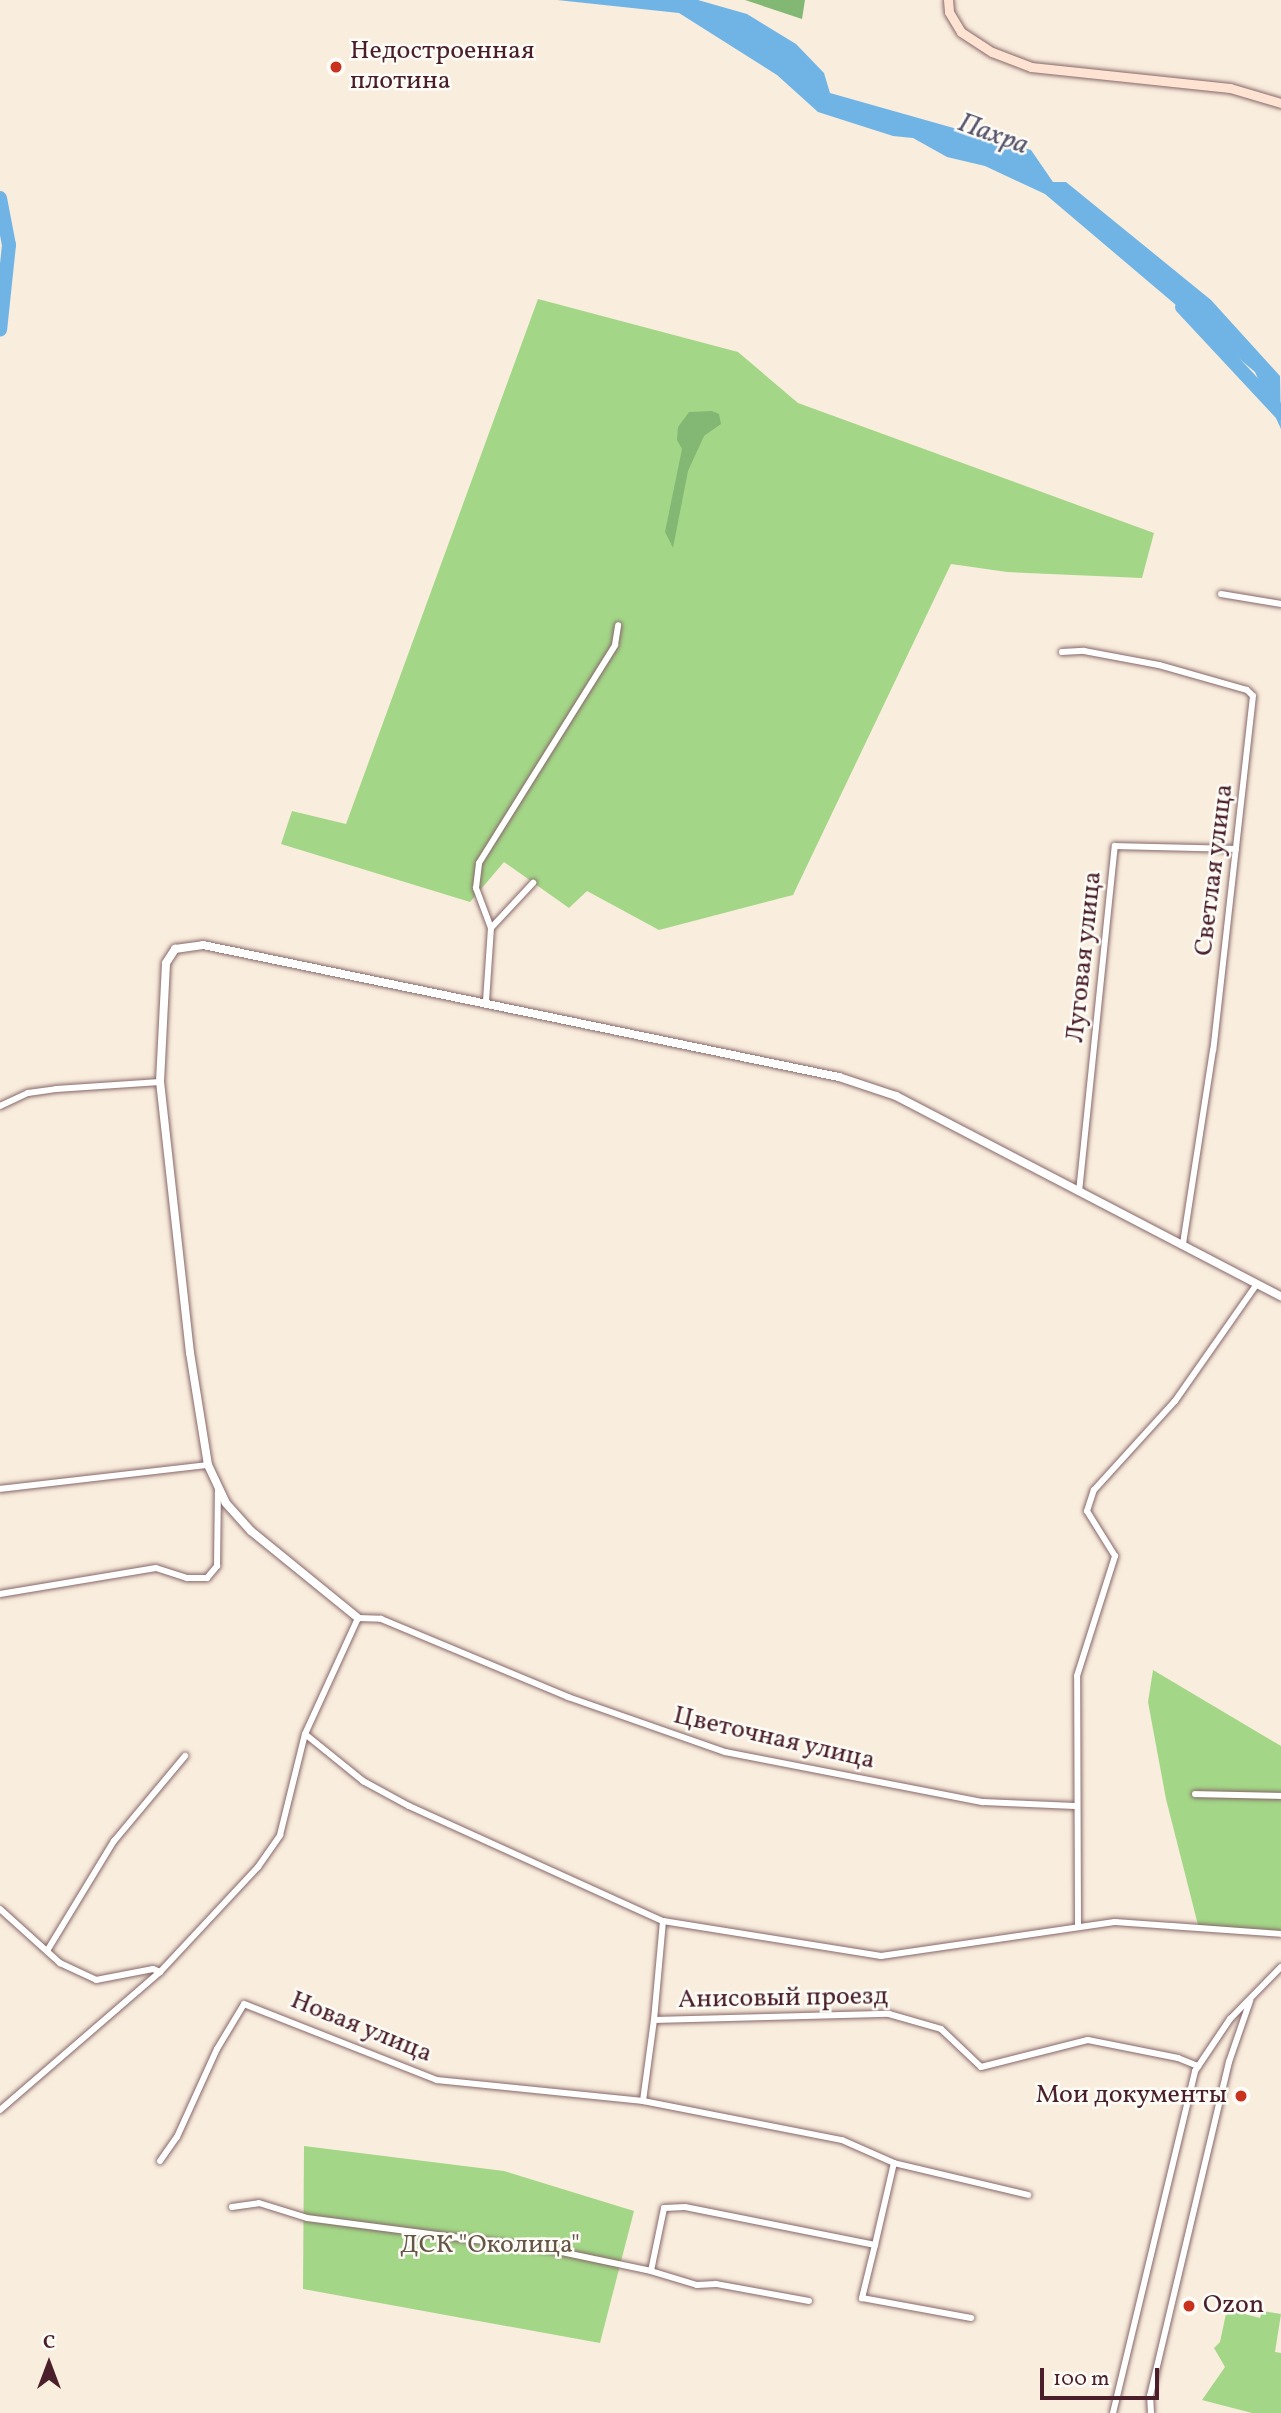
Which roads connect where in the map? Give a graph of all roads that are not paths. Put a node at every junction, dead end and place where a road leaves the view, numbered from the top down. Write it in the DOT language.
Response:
graph roads {
  1 [pos="948,0"];
  2 [pos="1281,103"];
  3 [pos="1221,594"];
  4 [pos="1281,604"];
  5 [pos="618,625"];
  6 [pos="1062,652"];
  7 [pos="1236,849"];
  8 [pos="533,883"];
  9 [pos="491,928"];
  10 [pos="486,1001"];
  11 [pos="160,1082"];
  12 [pos="0,1106"];
  13 [pos="1079,1192"];
  14 [pos="1183,1244"];
  15 [pos="1256,1283"];
  16 [pos="1281,1296"];
  17 [pos="208,1465"];
  18 [pos="218,1487"];
  19 [pos="0,1489"];
  20 [pos="0,1594"];
  21 [pos="358,1618"];
  22 [pos="305,1734"];
  23 [pos="185,1756"];
  24 [pos="1195,1794"];
  25 [pos="1281,1796"];
  26 [pos="1075,1806"];
  27 [pos="0,1909"];
  28 [pos="663,1921"];
  29 [pos="1078,1924"];
  30 [pos="1281,1934"];
  31 [pos="47,1951"];
  32 [pos="1281,1967"];
  33 [pos="160,1972"];
  34 [pos="1251,1997"];
  35 [pos="654,2020"];
  36 [pos="1198,2066"];
  37 [pos="642,2101"];
  38 [pos="0,2110"];
  39 [pos="160,2161"];
  40 [pos="894,2163"];
  41 [pos="1028,2195"];
  42 [pos="232,2207"];
  43 [pos="875,2245"];
  44 [pos="651,2272"];
  45 [pos="809,2301"];
  46 [pos="971,2318"];
  47 [pos="1113,2413"];
  48 [pos="1152,2413"];
  1 -- 2 [label="main road"];
  3 -- 4 [label="street"];
  5 -- 9 [label="street"];
  6 -- 7 [label="street, Светлая улица"];
  7 -- 13 [label="street, Луговая улица"];
  7 -- 14 [label="street, Светлая улица"];
  8 -- 9 [label="street"];
  9 -- 10 [label="street"];
  10 -- 11 [label="street"];
  10 -- 13 [label="street"];
  11 -- 12 [label="street"];
  11 -- 17 [label="street"];
  13 -- 14 [label="street"];
  14 -- 15 [label="street"];
  15 -- 16 [label="street"];
  15 -- 26 [label="street"];
  17 -- 18 [label="street"];
  17 -- 19 [label="street"];
  18 -- 20 [label="street"];
  18 -- 21 [label="street"];
  21 -- 22 [label="street"];
  21 -- 26 [label="street, Цветочная улица"];
  22 -- 28 [label="street"];
  22 -- 33 [label="street"];
  23 -- 31 [label="street"];
  24 -- 25 [label="street"];
  26 -- 29 [label="street"];
  27 -- 31 [label="street"];
  28 -- 29 [label="street"];
  28 -- 35 [label="street, Анисовый проезд"];
  29 -- 30 [label="street"];
  31 -- 33 [label="street"];
  32 -- 34 [label="street"];
  33 -- 38 [label="street"];
  34 -- 36 [label="street"];
  34 -- 48 [label="street"];
  35 -- 36 [label="street, Анисовый проезд"];
  35 -- 37 [label="street"];
  36 -- 47 [label="street"];
  37 -- 39 [label="street, Новая улица"];
  37 -- 40 [label="street, Новая улица"];
  40 -- 41 [label="street, Новая улица"];
  40 -- 43 [label="street"];
  42 -- 44 [label="street"];
  43 -- 44 [label="street"];
  43 -- 46 [label="street"];
  44 -- 45 [label="street"];
}
